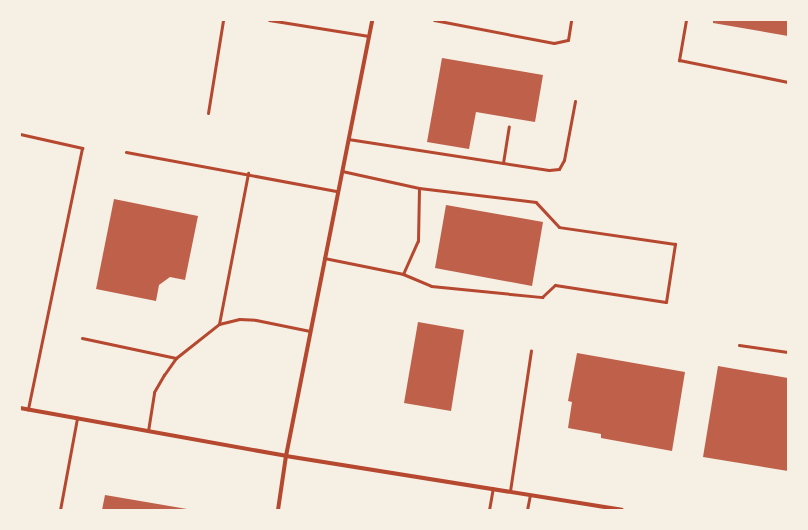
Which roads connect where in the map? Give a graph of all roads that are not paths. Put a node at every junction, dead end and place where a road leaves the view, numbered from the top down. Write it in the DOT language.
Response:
graph roads {
  1 [pos="223,20"];
  2 [pos="269,20"];
  3 [pos="372,20"];
  4 [pos="434,20"];
  5 [pos="571,20"];
  6 [pos="686,20"];
  7 [pos="369,36"];
  8 [pos="788,82"];
  9 [pos="575,102"];
  10 [pos="208,113"];
  11 [pos="509,126"];
  12 [pos="20,134"];
  13 [pos="348,139"];
  14 [pos="126,152"];
  15 [pos="503,163"];
  16 [pos="342,171"];
  17 [pos="248,174"];
  18 [pos="419,188"];
  19 [pos="337,191"];
  20 [pos="324,258"];
  21 [pos="403,274"];
  22 [pos="218,324"];
  23 [pos="310,331"];
  24 [pos="82,338"];
  25 [pos="739,345"];
  26 [pos="531,351"];
  27 [pos="788,352"];
  28 [pos="176,358"];
  29 [pos="20,408"];
  30 [pos="28,410"];
  31 [pos="78,418"];
  32 [pos="148,431"];
  33 [pos="286,456"];
  34 [pos="493,488"];
  35 [pos="510,491"];
  36 [pos="530,495"];
  37 [pos="60,510"];
  38 [pos="278,510"];
  39 [pos="489,510"];
  40 [pos="527,510"];
  41 [pos="622,510"];
  1 -- 10 [label="lane"];
  2 -- 7 [label="lane"];
  3 -- 7 [label="street"];
  4 -- 5 [label="lane"];
  6 -- 8 [label="lane"];
  7 -- 13 [label="street"];
  9 -- 15 [label="lane"];
  11 -- 15 [label="lane"];
  12 -- 30 [label="lane"];
  13 -- 15 [label="lane"];
  13 -- 16 [label="street"];
  14 -- 17 [label="lane"];
  16 -- 18 [label="lane"];
  16 -- 19 [label="street"];
  17 -- 19 [label="lane"];
  17 -- 22 [label="lane"];
  18 -- 21 [label="lane"];
  18 -- 21 [label="lane"];
  19 -- 20 [label="street"];
  20 -- 21 [label="lane"];
  20 -- 23 [label="street"];
  22 -- 23 [label="lane"];
  22 -- 28 [label="lane"];
  23 -- 33 [label="street"];
  24 -- 28 [label="lane"];
  25 -- 27 [label="lane"];
  26 -- 35 [label="lane"];
  28 -- 32 [label="lane"];
  29 -- 30 [label="street"];
  30 -- 31 [label="street"];
  31 -- 32 [label="street"];
  31 -- 37 [label="lane"];
  32 -- 33 [label="street"];
  33 -- 34 [label="street"];
  33 -- 38 [label="street"];
  34 -- 35 [label="street"];
  34 -- 39 [label="lane"];
  35 -- 36 [label="street"];
  36 -- 40 [label="lane"];
  36 -- 41 [label="street"];
}
